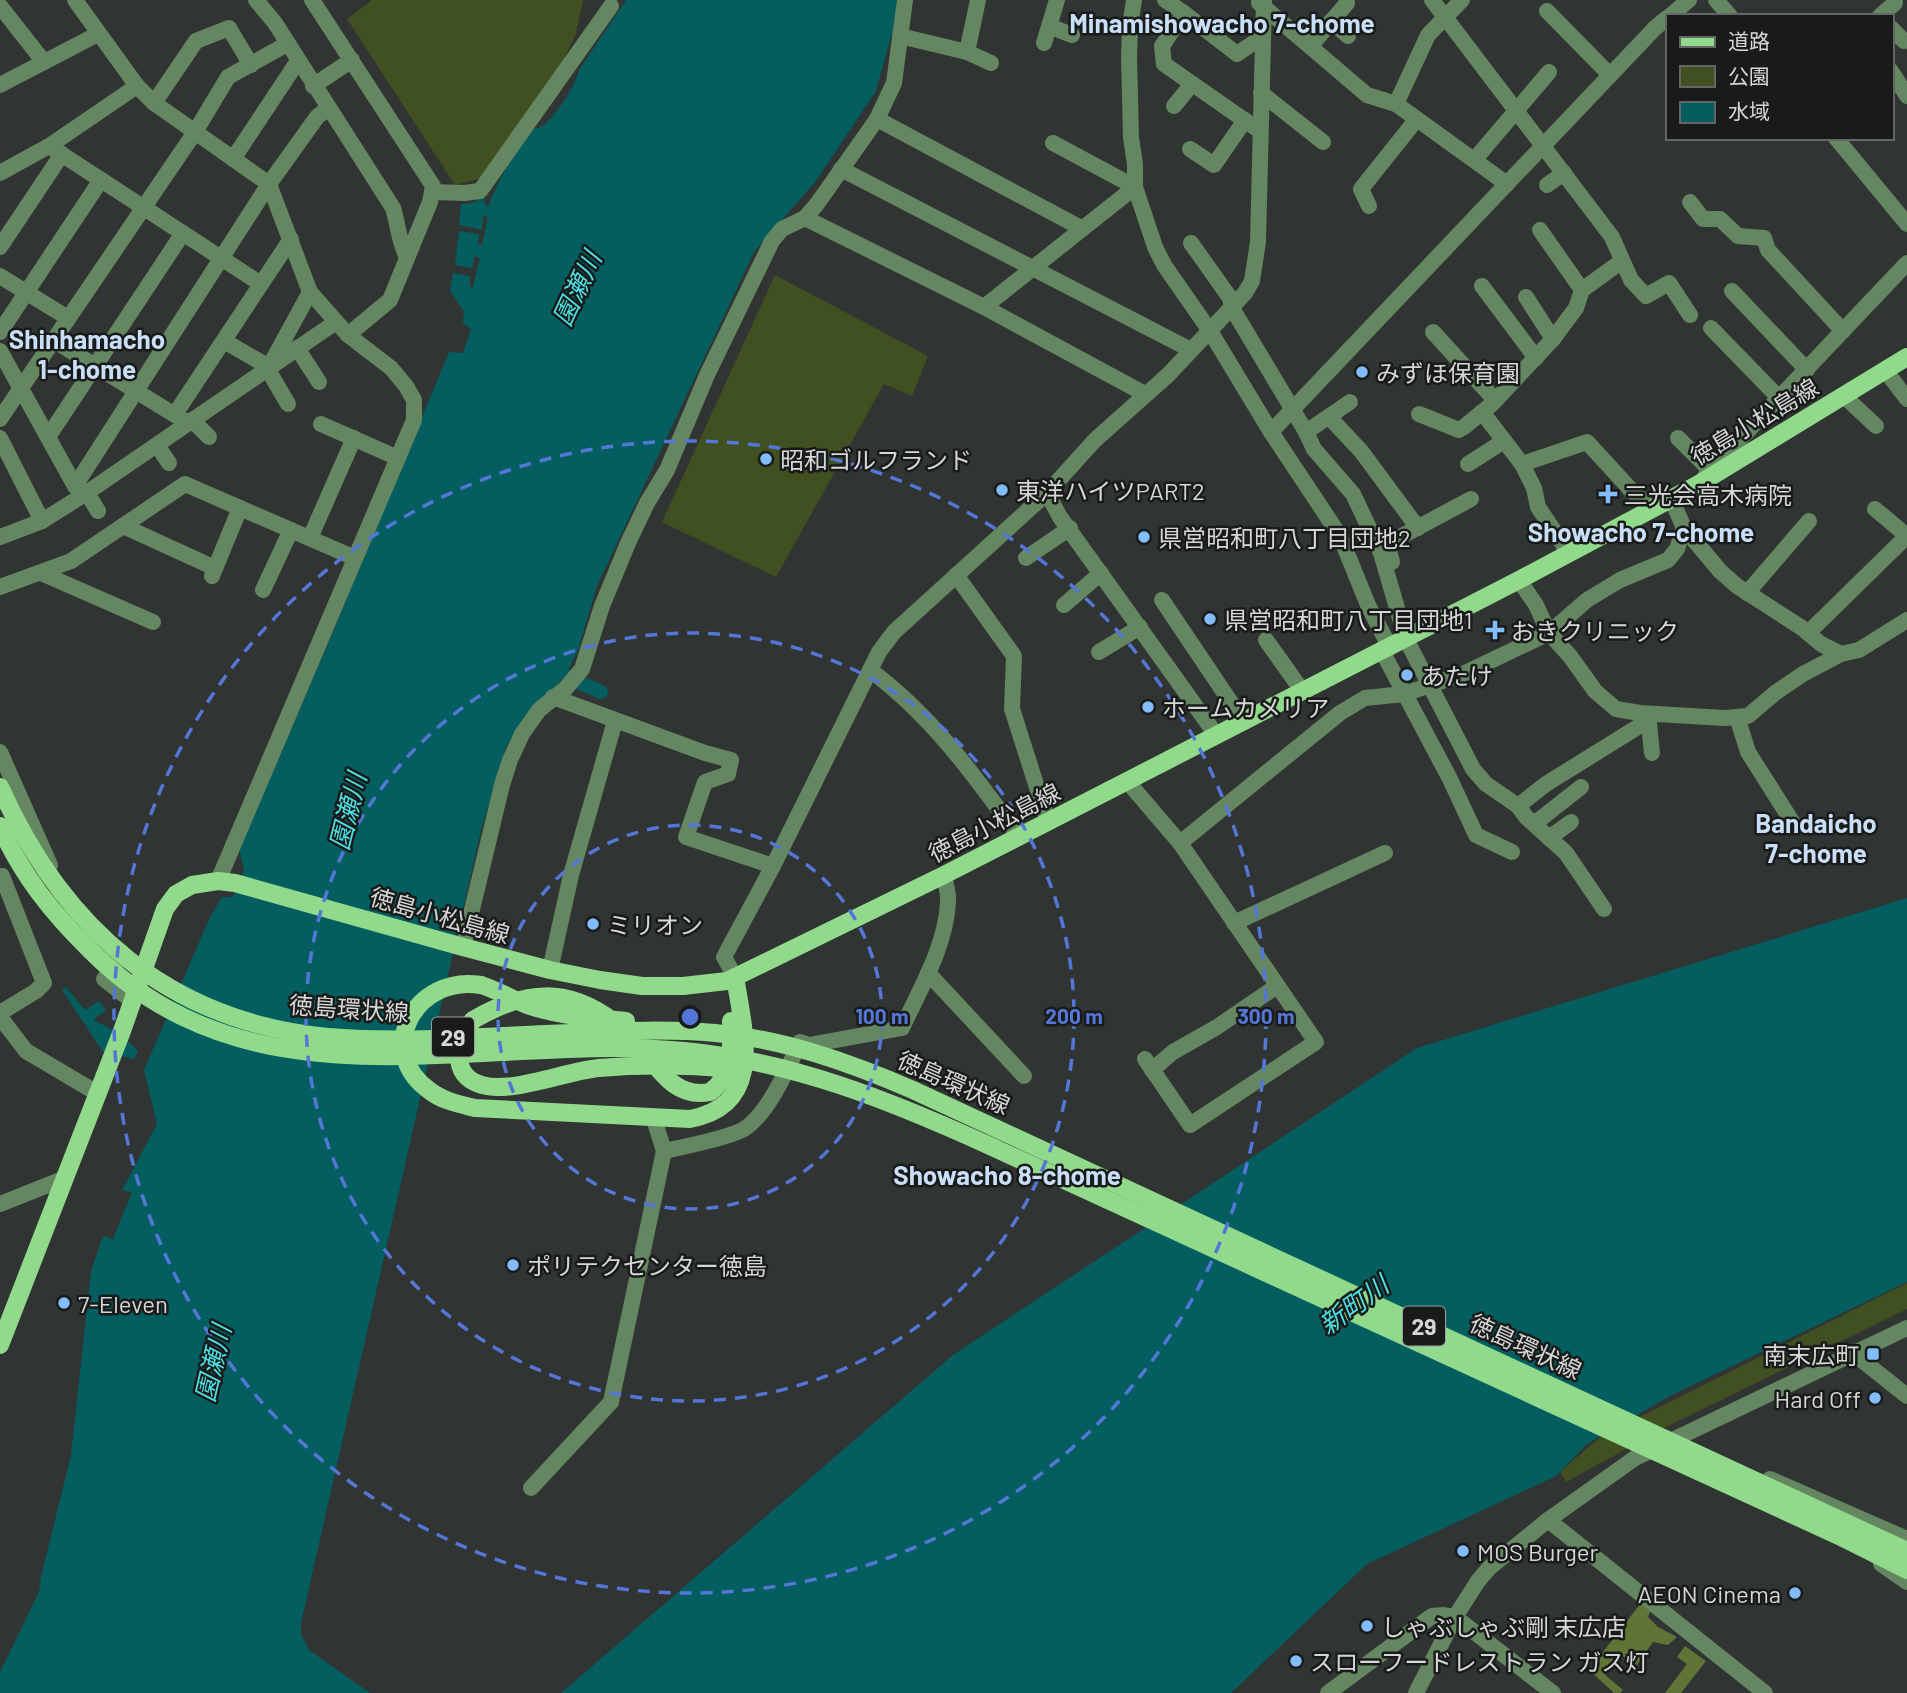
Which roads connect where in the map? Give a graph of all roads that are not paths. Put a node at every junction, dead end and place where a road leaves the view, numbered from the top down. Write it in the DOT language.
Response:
graph roads {
  1 [pos="75,0"];
  2 [pos="256,0"];
  3 [pos="312,0"];
  4 [pos="905,0"];
  5 [pos="978,0"];
  6 [pos="1057,0"];
  7 [pos="1134,0"];
  8 [pos="1165,0"];
  9 [pos="1432,0"];
  10 [pos="1462,0"];
  11 [pos="1689,0"];
  12 [pos="1716,0"];
  13 [pos="1262,2"];
  14 [pos="1347,3"];
  15 [pos="1895,3"];
  16 [pos="0,6"];
  17 [pos="611,6"];
  18 [pos="1548,11"];
  19 [pos="1184,13"];
  20 [pos="1672,14"];
  21 [pos="1728,14"];
  22 [pos="1882,14"];
  23 [pos="1444,16"];
  24 [pos="1666,19"];
  25 [pos="1331,21"];
  26 [pos="1049,26"];
  27 [pos="1893,29"];
  28 [pos="98,34"];
  29 [pos="1072,35"];
  30 [pos="900,36"];
  31 [pos="1348,36"];
  32 [pos="1262,37"];
  33 [pos="1904,41"];
  34 [pos="1044,43"];
  35 [pos="287,44"];
  36 [pos="967,52"];
  37 [pos="352,60"];
  38 [pos="298,61"];
  39 [pos="44,62"];
  40 [pos="990,64"];
  41 [pos="251,65"];
  42 [pos="1549,72"];
  43 [pos="1893,74"];
  44 [pos="1610,75"];
  45 [pos="1192,84"];
  46 [pos="0,85"];
  47 [pos="137,86"];
  48 [pos="313,86"];
  49 [pos="1261,93"];
  50 [pos="1907,96"];
  51 [pos="154,103"];
  52 [pos="1396,104"];
  53 [pos="1174,106"];
  54 [pos="328,108"];
  55 [pos="1516,112"];
  56 [pos="877,119"];
  57 [pos="1245,120"];
  58 [pos="1416,120"];
  59 [pos="1260,131"];
  60 [pos="195,132"];
  61 [pos="1838,140"];
  62 [pos="1323,142"];
  63 [pos="1053,143"];
  64 [pos="1542,146"];
  65 [pos="1190,149"];
  66 [pos="55,150"];
  67 [pos="233,159"];
  68 [pos="1475,159"];
  69 [pos="841,169"];
  70 [pos="0,173"];
  71 [pos="1564,173"];
  72 [pos="101,180"];
  73 [pos="270,184"];
  74 [pos="1507,184"];
  75 [pos="1547,186"];
  76 [pos="1135,187"];
  77 [pos="432,192"];
  78 [pos="1690,202"];
  79 [pos="1368,206"];
  80 [pos="144,207"];
  81 [pos="805,218"];
  82 [pos="1907,224"];
  83 [pos="1082,228"];
  84 [pos="1540,230"];
  85 [pos="183,233"];
  86 [pos="3,237"];
  87 [pos="291,239"];
  88 [pos="1191,243"];
  89 [pos="407,257"];
  90 [pos="222,258"];
  91 [pos="1622,261"];
  92 [pos="1907,263"];
  93 [pos="1032,269"];
  94 [pos="0,276"];
  95 [pos="261,284"];
  96 [pos="1482,286"];
  97 [pos="1582,290"];
  98 [pos="1732,291"];
  99 [pos="310,292"];
  100 [pos="26,293"];
  101 [pos="1526,297"];
  102 [pos="984,307"];
  103 [pos="1232,308"];
  104 [pos="1690,315"];
  105 [pos="68,318"];
  106 [pos="336,322"];
  107 [pos="1711,328"];
  108 [pos="1210,331"];
  109 [pos="1843,331"];
  110 [pos="0,332"];
  111 [pos="1433,332"];
  112 [pos="348,335"];
  113 [pos="1553,339"];
  114 [pos="53,340"];
  115 [pos="224,341"];
  116 [pos="297,348"];
  117 [pos="1191,350"];
  118 [pos="0,351"];
  119 [pos="1536,358"];
  120 [pos="1907,358"];
  121 [pos="96,365"];
  122 [pos="268,368"];
  123 [pos="1807,370"];
  124 [pos="1885,370"];
  125 [pos="319,382"];
  126 [pos="21,389"];
  127 [pos="135,390"];
  128 [pos="1145,394"];
  129 [pos="1844,396"];
  130 [pos="1780,399"];
  131 [pos="1907,399"];
  132 [pos="1495,400"];
  133 [pos="1350,402"];
  134 [pos="288,404"];
  135 [pos="1292,410"];
  136 [pos="1482,412"];
  137 [pos="1419,414"];
  138 [pos="1329,417"];
  139 [pos="0,419"];
  140 [pos="185,420"];
  141 [pos="321,424"];
  142 [pos="1876,426"];
  143 [pos="1271,432"];
  144 [pos="1306,432"];
  145 [pos="48,437"];
  146 [pos="209,437"];
  147 [pos="0,438"];
  148 [pos="354,438"];
  149 [pos="1678,438"];
  150 [pos="1504,440"];
  151 [pos="157,444"];
  152 [pos="398,458"];
  153 [pos="169,463"];
  154 [pos="1468,464"];
  155 [pos="1522,464"];
  156 [pos="1711,471"];
  157 [pos="1697,485"];
  158 [pos="82,491"];
  159 [pos="1047,493"];
  160 [pos="1671,498"];
  161 [pos="1471,499"];
  162 [pos="240,508"];
  163 [pos="1652,509"];
  164 [pos="1875,509"];
  165 [pos="98,511"];
  166 [pos="42,521"];
  167 [pos="1809,521"];
  168 [pos="123,526"];
  169 [pos="1418,527"];
  170 [pos="1684,527"];
  171 [pos="1070,528"];
  172 [pos="291,530"];
  173 [pos="1907,536"];
  174 [pos="0,537"];
  175 [pos="310,538"];
  176 [pos="1569,553"];
  177 [pos="355,558"];
  178 [pos="1026,558"];
  179 [pos="41,573"];
  180 [pos="1101,573"];
  181 [pos="956,575"];
  182 [pos="1519,580"];
  183 [pos="0,587"];
  184 [pos="263,590"];
  185 [pos="1747,593"];
  186 [pos="1162,600"];
  187 [pos="1064,605"];
  188 [pos="1907,620"];
  189 [pos="153,622"];
  190 [pos="1140,627"];
  191 [pos="1549,633"];
  192 [pos="1808,633"];
  193 [pos="1413,636"];
  194 [pos="1266,640"];
  195 [pos="1386,650"];
  196 [pos="1099,652"];
  197 [pos="1841,653"];
  198 [pos="870,670"];
  199 [pos="1429,686"];
  200 [pos="1303,692"];
  201 [pos="560,693"];
  202 [pos="1404,694"];
  203 [pos="1648,717"];
  204 [pos="1737,717"];
  205 [pos="615,720"];
  206 [pos="1244,722"];
  207 [pos="1217,736"];
  208 [pos="1652,753"];
  209 [pos="1,756"];
  210 [pos="1473,769"];
  211 [pos="1450,779"];
  212 [pos="1127,781"];
  213 [pos="0,787"];
  214 [pos="1581,787"];
  215 [pos="1518,806"];
  216 [pos="1048,822"];
  217 [pos="1571,822"];
  218 [pos="1793,823"];
  219 [pos="1534,824"];
  220 [pos="0,826"];
  221 [pos="1019,837"];
  222 [pos="1549,838"];
  223 [pos="1180,843"];
  224 [pos="1512,852"];
  225 [pos="1385,853"];
  226 [pos="773,866"];
  227 [pos="1,874"];
  228 [pos="944,875"];
  229 [pos="227,882"];
  230 [pos="1604,909"];
  231 [pos="1234,923"];
  232 [pos="460,946"];
  233 [pos="550,970"];
  234 [pos="928,973"];
  235 [pos="731,979"];
  236 [pos="1277,986"];
  237 [pos="132,1002"];
  238 [pos="0,1015"];
  239 [pos="716,1033"];
  240 [pos="1024,1076"];
  241 [pos="855,1089"];
  242 [pos="97,1093"];
  243 [pos="653,1119"];
  244 [pos="664,1151"];
  245 [pos="63,1179"];
  246 [pos="0,1204"];
  247 [pos="1907,1328"];
  248 [pos="0,1345"];
  249 [pos="1853,1353"];
  250 [pos="1907,1396"];
  251 [pos="1666,1443"];
  252 [pos="1685,1451"];
  253 [pos="531,1488"];
  254 [pos="1829,1503"];
  255 [pos="1548,1520"];
  256 [pos="1818,1531"];
  257 [pos="1906,1542"];
  258 [pos="1882,1564"];
  259 [pos="1907,1570"];
  260 [pos="1907,1582"];
  261 [pos="1455,1617"];
  262 [pos="1329,1693"];
  263 [pos="1416,1693"];
  264 [pos="1552,1693"];
  265 [pos="1765,1693"];
  1 -- 28 [label="street"];
  2 -- 35 [label="street"];
  3 -- 37 [label="street"];
  4 -- 30 [label="street"];
  5 -- 36 [label="street"];
  6 -- 26 [label="street"];
  7 -- 76 [label="street"];
  8 -- 19 [label="street"];
  9 -- 23 [label="street"];
  10 -- 23 [label="street"];
  11 -- 20 [label="street"];
  12 -- 21 [label="street"];
  13 -- 25 [label="street"];
  13 -- 32 [label="street"];
  13 -- 52 [label="street"];
  14 -- 25 [label="street"];
  15 -- 22 [label="street"];
  16 -- 39 [label="street"];
  17 -- 77 [label="street"];
  18 -- 44 [label="street"];
  19 -- 32 [label="street"];
  19 -- 45 [label="street"];
  23 -- 52 [label="street"];
  23 -- 55 [label="street"];
  24 -- 44 [label="street"];
  25 -- 31 [label="street"];
  26 -- 29 [label="street"];
  26 -- 34 [label="street"];
  27 -- 33 [label="street"];
  28 -- 39 [label="street"];
  28 -- 47 [label="street"];
  30 -- 36 [label="street"];
  30 -- 56 [label="street"];
  32 -- 49 [label="street"];
  35 -- 38 [label="street"];
  35 -- 41 [label="street"];
  36 -- 40 [label="street"];
  37 -- 48 [label="street"];
  37 -- 77 [label="street"];
  38 -- 48 [label="street"];
  38 -- 67 [label="street"];
  39 -- 46 [label="street"];
  41 -- 51 [label="street"];
  41 -- 60 [label="street"];
  42 -- 55 [label="street"];
  43 -- 50 [label="street"];
  44 -- 64 [label="street"];
  45 -- 53 [label="street"];
  45 -- 57 [label="street"];
  47 -- 51 [label="street"];
  47 -- 66 [label="street"];
  48 -- 54 [label="street"];
  49 -- 59 [label="street"];
  49 -- 62 [label="street"];
  51 -- 60 [label="street"];
  52 -- 58 [label="street"];
  54 -- 73 [label="street"];
  54 -- 89 [label="street"];
  55 -- 64 [label="street"];
  55 -- 68 [label="street"];
  56 -- 69 [label="street"];
  56 -- 83 [label="street"];
  57 -- 59 [label="street"];
  57 -- 65 [label="street"];
  58 -- 68 [label="street"];
  58 -- 79 [label="street"];
  59 -- 103 [label="street"];
  60 -- 67 [label="street"];
  60 -- 80 [label="street"];
  61 -- 82 [label="street"];
  63 -- 76 [label="street"];
  64 -- 71 [label="street"];
  64 -- 74 [label="street"];
  66 -- 70 [label="street"];
  66 -- 72 [label="street"];
  66 -- 86 [label="street"];
  67 -- 73 [label="street"];
  68 -- 74 [label="street"];
  69 -- 81 [label="street"];
  69 -- 93 [label="street"];
  71 -- 75 [label="street"];
  71 -- 91 [label="street"];
  72 -- 80 [label="street"];
  72 -- 100 [label="street"];
  73 -- 87 [label="street"];
  73 -- 90 [label="street"];
  74 -- 135 [label="street"];
  76 -- 83 [label="street"];
  76 -- 108 [label="street"];
  77 -- 89 [label="street"];
  78 -- 109 [label="street"];
  80 -- 85 [label="street"];
  80 -- 105 [label="street"];
  81 -- 102 [label="street"];
  81 -- 201 [label="street"];
  83 -- 93 [label="street"];
  84 -- 97 [label="street"];
  85 -- 90 [label="street"];
  85 -- 121 [label="street"];
  87 -- 95 [label="street"];
  87 -- 99 [label="street"];
  88 -- 103 [label="street"];
  89 -- 112 [label="street"];
  90 -- 95 [label="street"];
  90 -- 127 [label="street"];
  91 -- 97 [label="street"];
  91 -- 104 [label="street"];
  92 -- 109 [label="street"];
  93 -- 102 [label="street"];
  93 -- 117 [label="street"];
  94 -- 100 [label="street"];
  95 -- 115 [label="street"];
  96 -- 119 [label="street"];
  97 -- 113 [label="street"];
  98 -- 123 [label="street"];
  99 -- 106 [label="street"];
  99 -- 122 [label="street"];
  100 -- 105 [label="street"];
  100 -- 110 [label="street"];
  101 -- 113 [label="street"];
  102 -- 128 [label="street"];
  103 -- 108 [label="street"];
  103 -- 135 [label="street"];
  105 -- 114 [label="street"];
  106 -- 112 [label="street"];
  106 -- 116 [label="street"];
  107 -- 130 [label="street"];
  108 -- 117 [label="street"];
  108 -- 143 [label="street"];
  109 -- 123 [label="street"];
  111 -- 132 [label="street"];
  112 -- 152 [label="street"];
  113 -- 119 [label="street"];
  114 -- 121 [label="street"];
  114 -- 126 [label="street"];
  115 -- 122 [label="street"];
  115 -- 140 [label="street"];
  116 -- 122 [label="street"];
  116 -- 125 [label="street"];
  117 -- 128 [label="street"];
  118 -- 126 [label="street"];
  119 -- 132 [label="street"];
  120 -- 124 [label="main road, 徳島小松島線"];
  121 -- 127 [label="street"];
  121 -- 145 [label="street"];
  122 -- 134 [label="street"];
  122 -- 140 [label="street"];
  123 -- 130 [label="street"];
  124 -- 129 [label="main road, 徳島小松島線"];
  124 -- 131 [label="street"];
  126 -- 139 [label="street"];
  126 -- 145 [label="street"];
  127 -- 140 [label="street"];
  127 -- 158 [label="street"];
  128 -- 159 [label="street"];
  129 -- 142 [label="street"];
  129 -- 157 [label="main road, 徳島小松島線"];
  130 -- 156 [label="street"];
  132 -- 136 [label="street"];
  133 -- 138 [label="street"];
  135 -- 143 [label="street"];
  135 -- 144 [label="street"];
  136 -- 137 [label="street"];
  136 -- 150 [label="street"];
  138 -- 144 [label="street"];
  138 -- 169 [label="street"];
  140 -- 146 [label="street"];
  140 -- 151 [label="street"];
  141 -- 148 [label="street"];
  143 -- 195 [label="street"];
  144 -- 193 [label="street"];
  145 -- 158 [label="street"];
  147 -- 166 [label="street"];
  148 -- 152 [label="street"];
  148 -- 175 [label="street"];
  149 -- 156 [label="street"];
  150 -- 154 [label="street"];
  150 -- 155 [label="street"];
  151 -- 153 [label="street"];
  151 -- 158 [label="street"];
  152 -- 177 [label="street"];
  155 -- 163 [label="street"];
  155 -- 176 [label="street"];
  156 -- 157 [label="street"];
  157 -- 160 [label="main road, 徳島小松島線"];
  158 -- 165 [label="street"];
  158 -- 166 [label="street"];
  159 -- 171 [label="street"];
  159 -- 181 [label="street"];
  160 -- 163 [label="main road, 徳島小松島線"];
  160 -- 170 [label="street"];
  161 -- 169 [label="street"];
  162 -- 168 [label="street"];
  162 -- 168 [label="street"];
  162 -- 172 [label="street"];
  163 -- 176 [label="main road, 徳島小松島線"];
  164 -- 173 [label="street"];
  166 -- 174 [label="street"];
  167 -- 185 [label="street"];
  168 -- 179 [label="street"];
  169 -- 193 [label="street"];
  170 -- 185 [label="street"];
  170 -- 191 [label="street"];
  171 -- 178 [label="street"];
  171 -- 180 [label="street"];
  172 -- 175 [label="street"];
  172 -- 184 [label="street"];
  173 -- 192 [label="street"];
  175 -- 177 [label="street"];
  176 -- 182 [label="main road, 徳島小松島線"];
  177 -- 229 [label="street"];
  179 -- 183 [label="street"];
  179 -- 189 [label="street"];
  180 -- 187 [label="street"];
  180 -- 190 [label="street"];
  181 -- 198 [label="street"];
  181 -- 216 [label="street"];
  182 -- 191 [label="street"];
  182 -- 193 [label="main road, 徳島小松島線"];
  185 -- 192 [label="street"];
  186 -- 206 [label="street"];
  188 -- 197 [label="street"];
  190 -- 196 [label="street"];
  190 -- 207 [label="street"];
  191 -- 199 [label="street"];
  191 -- 203 [label="street"];
  192 -- 197 [label="street"];
  193 -- 195 [label="main road, 徳島小松島線"];
  193 -- 199 [label="street"];
  194 -- 200 [label="street"];
  195 -- 200 [label="main road, 徳島小松島線"];
  195 -- 202 [label="street"];
  197 -- 204 [label="street"];
  198 -- 221 [label="street"];
  198 -- 226 [label="street"];
  199 -- 202 [label="street"];
  199 -- 210 [label="street"];
  200 -- 206 [label="main road, 徳島小松島線"];
  201 -- 205 [label="street"];
  201 -- 232 [label="street"];
  202 -- 211 [label="street"];
  202 -- 223 [label="street"];
  203 -- 204 [label="street"];
  203 -- 208 [label="street"];
  203 -- 215 [label="street"];
  204 -- 218 [label="street"];
  205 -- 226 [label="street"];
  205 -- 233 [label="street"];
  206 -- 207 [label="main road, 徳島小松島線"];
  207 -- 212 [label="main road, 徳島小松島線"];
  209 -- 237 [label="street"];
  210 -- 211 [label="street"];
  210 -- 215 [label="street"];
  211 -- 224 [label="street"];
  212 -- 216 [label="main road, 徳島小松島線"];
  212 -- 223 [label="street"];
  213 -- 239 [label="main road, 徳島環状線 / 29, bridge"];
  214 -- 219 [label="street"];
  215 -- 219 [label="street"];
  216 -- 221 [label="main road, 徳島小松島線"];
  217 -- 222 [label="street"];
  219 -- 222 [label="street"];
  220 -- 241 [label="main road, 徳島環状線 / 29, bridge"];
  221 -- 228 [label="main road, 徳島小松島線"];
  222 -- 230 [label="street"];
  223 -- 231 [label="street"];
  225 -- 231 [label="street"];
  226 -- 235 [label="street"];
  227 -- 238 [label="street"];
  228 -- 234 [label="street"];
  228 -- 235 [label="main road, 徳島小松島線"];
  229 -- 232 [label="main road, 徳島小松島線"];
  229 -- 237 [label="main road"];
  231 -- 236 [label="street"];
  232 -- 233 [label="main road, 徳島小松島線"];
  233 -- 235 [label="main road, 徳島小松島線"];
  234 -- 240 [label="street"];
  234 -- 244 [label="street"];
  235 -- 241 [label="main road, bridge"];
  235 -- 243 [label="main road"];
  236 -- 236 [label="street"];
  237 -- 242 [label="main road"];
  238 -- 242 [label="street"];
  239 -- 243 [label="main road, bridge"];
  239 -- 257 [label="main road, 徳島環状線 / 29, bridge"];
  241 -- 259 [label="main road, 徳島環状線 / 29, bridge"];
  242 -- 245 [label="main road"];
  243 -- 244 [label="street"];
  244 -- 253 [label="street"];
  245 -- 246 [label="street"];
  245 -- 248 [label="main road"];
  247 -- 249 [label="street"];
  249 -- 250 [label="street"];
  249 -- 251 [label="street"];
  251 -- 252 [label="street"];
  251 -- 255 [label="street"];
  252 -- 254 [label="street"];
  252 -- 256 [label="street"];
  254 -- 256 [label="street"];
  254 -- 257 [label="street"];
  255 -- 261 [label="street"];
  255 -- 265 [label="street"];
  256 -- 258 [label="street"];
  257 -- 258 [label="street"];
  258 -- 260 [label="street"];
  261 -- 262 [label="street"];
  261 -- 263 [label="street"];
  261 -- 264 [label="street"];
}
